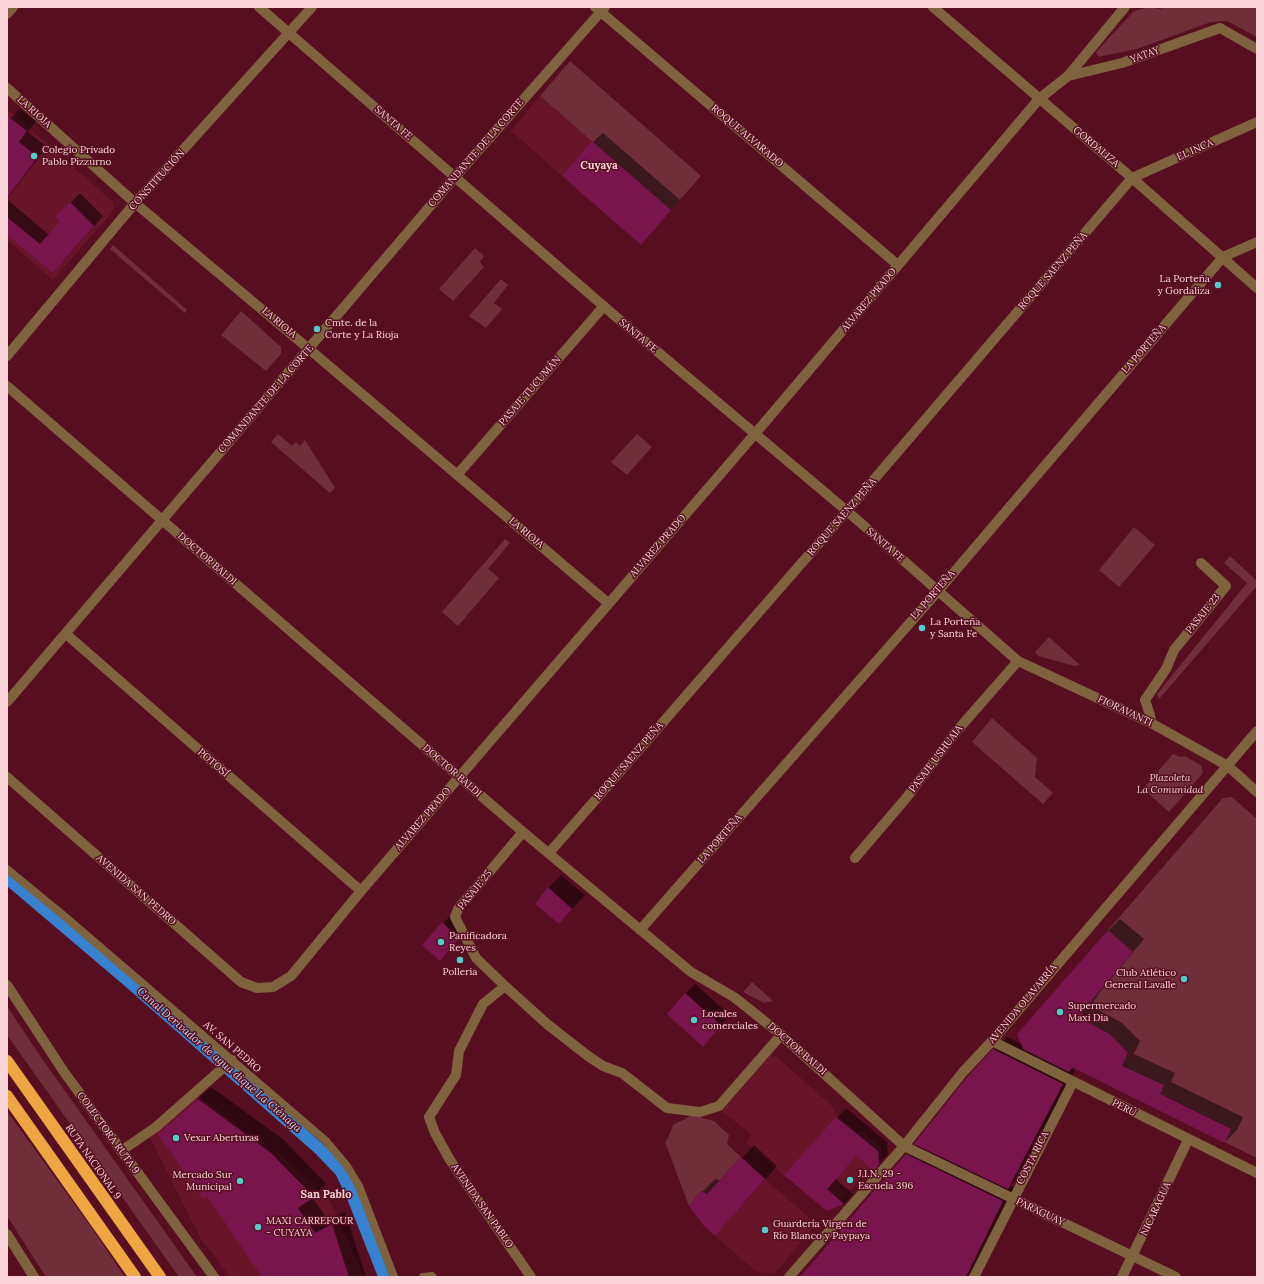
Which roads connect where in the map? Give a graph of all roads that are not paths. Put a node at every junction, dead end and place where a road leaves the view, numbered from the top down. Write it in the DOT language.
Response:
graph roads {
  1 [pos="13,7"];
  2 [pos="259,7"];
  3 [pos="312,7"];
  4 [pos="933,7"];
  5 [pos="1125,7"];
  6 [pos="600,9"];
  7 [pos="7,14"];
  8 [pos="290,33"];
  9 [pos="1257,49"];
  10 [pos="1068,76"];
  11 [pos="7,88"];
  12 [pos="1039,99"];
  13 [pos="1257,122"];
  14 [pos="455,177"];
  15 [pos="1132,178"];
  16 [pos="135,203"];
  17 [pos="1257,242"];
  18 [pos="1223,257"];
  19 [pos="898,265"];
  20 [pos="1257,288"];
  21 [pos="604,306"];
  22 [pos="309,349"];
  23 [pos="7,356"];
  24 [pos="7,386"];
  25 [pos="754,435"];
  26 [pos="457,475"];
  27 [pos="847,511"];
  28 [pos="162,520"];
  29 [pos="1201,563"];
  30 [pos="938,591"];
  31 [pos="608,603"];
  32 [pos="66,634"];
  33 [pos="1018,661"];
  34 [pos="7,702"];
  35 [pos="1151,723"];
  36 [pos="1257,731"];
  37 [pos="1228,766"];
  38 [pos="7,776"];
  39 [pos="460,777"];
  40 [pos="1257,792"];
  41 [pos="523,832"];
  42 [pos="549,853"];
  43 [pos="855,858"];
  44 [pos="7,869"];
  45 [pos="361,891"];
  46 [pos="640,930"];
  47 [pos="7,985"];
  48 [pos="505,986"];
  49 [pos="273,988"];
  50 [pos="781,1035"];
  51 [pos="992,1041"];
  52 [pos="231,1060"];
  53 [pos="7,1061"];
  54 [pos="1073,1082"];
  55 [pos="7,1096"];
  56 [pos="1188,1140"];
  57 [pos="904,1146"];
  58 [pos="121,1151"];
  59 [pos="1257,1173"];
  60 [pos="1012,1199"];
  61 [pos="7,1234"];
  62 [pos="1133,1256"];
  63 [pos="34,1277"];
  64 [pos="134,1277"];
  65 [pos="160,1277"];
  66 [pos="214,1277"];
  67 [pos="394,1277"];
  68 [pos="423,1277"];
  69 [pos="433,1277"];
  70 [pos="531,1277"];
  71 [pos="789,1277"];
  72 [pos="974,1277"];
  73 [pos="1122,1277"];
  74 [pos="1176,1277"];
  1 -- 7 [label="street"];
  2 -- 8 [label="street, SANTA FE"];
  3 -- 8 [label="street, CONSTITUCIÓN"];
  4 -- 12 [label="street, GORDALIZA"];
  5 -- 10 [label="street"];
  6 -- 14 [label="street, COMANDANTE DE LA CORTE"];
  6 -- 19 [label="street, ROQUE ALVARADO"];
  8 -- 14 [label="street, SANTA FE"];
  8 -- 16 [label="street, CONSTITUCIÓN"];
  9 -- 10 [label="street, YATAY"];
  10 -- 12 [label="street, ALVAREZ PRADO"];
  11 -- 16 [label="street, LA RIOJA"];
  12 -- 15 [label="street, GORDALIZA"];
  12 -- 19 [label="street, ALVAREZ PRADO"];
  13 -- 15 [label="street, EL INCA"];
  14 -- 21 [label="street, SANTA FE"];
  14 -- 22 [label="street, COMANDANTE DE LA CORTE"];
  15 -- 18 [label="street, GORDALIZA"];
  15 -- 27 [label="street, ROQUE SAENZ PEÑA"];
  16 -- 22 [label="street, LA RIOJA"];
  16 -- 23 [label="street, CONSTITUCIÓN"];
  17 -- 18 [label="street"];
  18 -- 20 [label="street, GORDALIZA"];
  18 -- 30 [label="street, LA PORTEÑA"];
  19 -- 25 [label="street, ALVAREZ PRADO"];
  21 -- 25 [label="street, SANTA FE"];
  21 -- 26 [label="street, PASAJE TUCUMÁN"];
  22 -- 26 [label="street, LA RIOJA"];
  22 -- 28 [label="street, COMANDANTE DE LA CORTE"];
  24 -- 28 [label="street, DOCTOR BALDI"];
  25 -- 27 [label="street, SANTA FE"];
  25 -- 31 [label="street, ALVAREZ PRADO"];
  26 -- 31 [label="street, LA RIOJA"];
  27 -- 30 [label="street, SANTA FE"];
  27 -- 42 [label="street, ROQUE SAENZ PEÑA"];
  28 -- 32 [label="street, COMANDANTE DE LA CORTE"];
  28 -- 39 [label="street, DOCTOR BALDI"];
  29 -- 35 [label="street, PASAJE 23"];
  30 -- 33 [label="street, SANTA FE"];
  30 -- 46 [label="street, LA PORTEÑA"];
  31 -- 39 [label="street, ALVAREZ PRADO"];
  32 -- 34 [label="street, COMANDANTE DE LA CORTE"];
  32 -- 45 [label="street, POTOSÍ"];
  33 -- 35 [label="street, FIORAVANTI"];
  33 -- 43 [label="street, PASAJE USHUAIA"];
  35 -- 37 [label="street, FIORAVANTI"];
  36 -- 37 [label="street, AVENIDA OLAVARRÍA"];
  37 -- 40 [label="street, FIORAVANTI"];
  37 -- 51 [label="street, AVENIDA OLAVARRÍA"];
  38 -- 49 [label="street, AVENIDA SAN PEDRO"];
  39 -- 41 [label="street, DOCTOR BALDI"];
  39 -- 45 [label="street, ALVAREZ PRADO"];
  41 -- 42 [label="street, DOCTOR BALDI"];
  41 -- 48 [label="street, PASAJE 25"];
  42 -- 46 [label="street, DOCTOR BALDI"];
  44 -- 52 [label="lane, AV. SAN PEDRO"];
  45 -- 49 [label="street, ALVAREZ PRADO"];
  46 -- 50 [label="street, DOCTOR BALDI"];
  47 -- 58 [label="street, COLECTORA RUTA 9"];
  48 -- 50 [label="street"];
  48 -- 70 [label="street, AVENIDA SAN PABLO"];
  50 -- 57 [label="street, DOCTOR BALDI"];
  51 -- 54 [label="street, PERÚ"];
  51 -- 57 [label="street, AVENIDA OLAVARRÍA"];
  52 -- 58 [label="street"];
  52 -- 67 [label="lane, AV. SAN PEDRO"];
  53 -- 65 [label="highway, RUTA NACIONAL 9"];
  54 -- 56 [label="street, PERÚ"];
  54 -- 60 [label="street, COSTA RICA"];
  55 -- 64 [label="highway"];
  56 -- 59 [label="street, PERÚ"];
  56 -- 62 [label="street, NICARAGUA"];
  57 -- 60 [label="street, PARAGUAY"];
  57 -- 71 [label="street, AVENIDA OLAVARRÍA"];
  58 -- 66 [label="street, COLECTORA RUTA 9"];
  60 -- 62 [label="street, PARAGUAY"];
  60 -- 72 [label="street, COSTA RICA"];
  61 -- 63 [label="street"];
  62 -- 73 [label="street, NICARAGUA"];
  62 -- 74 [label="street, PARAGUAY"];
  68 -- 69 [label="lane"];
}
